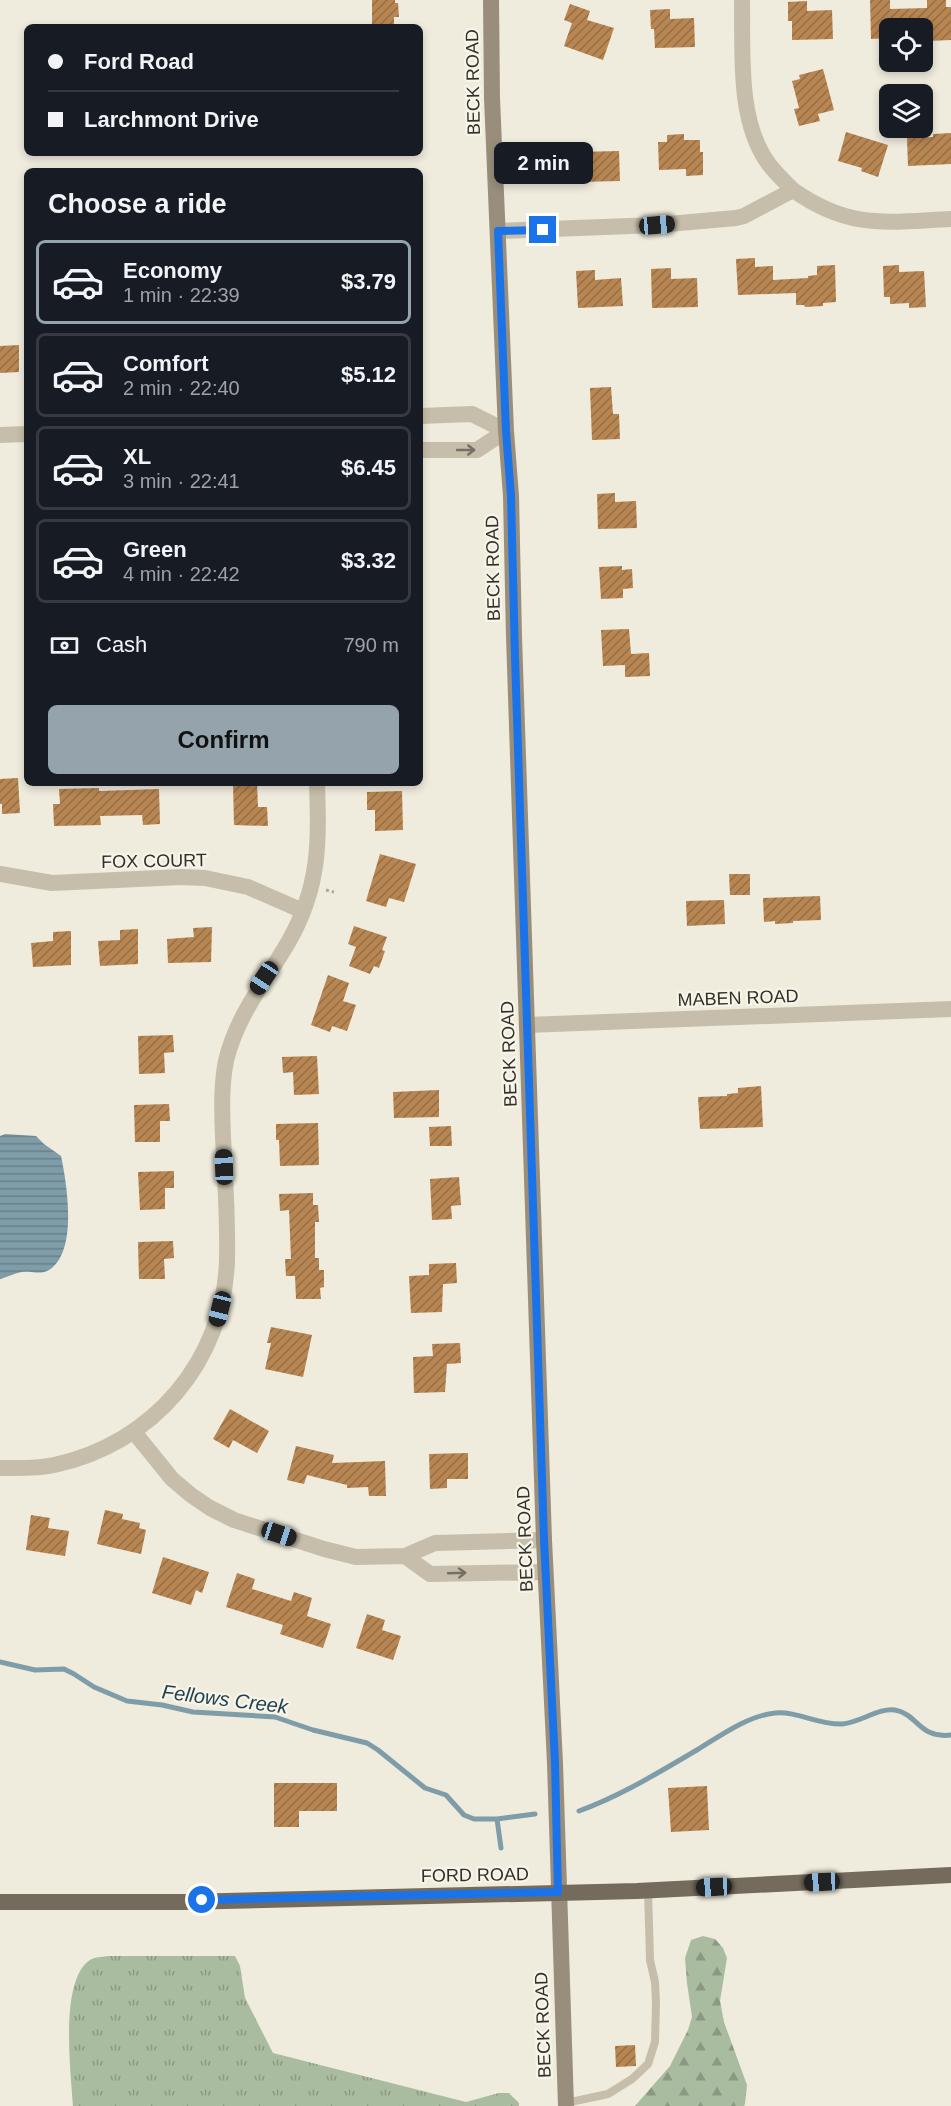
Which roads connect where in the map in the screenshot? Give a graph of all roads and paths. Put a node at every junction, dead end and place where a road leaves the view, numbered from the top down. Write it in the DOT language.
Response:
graph roads {
  1 [pos="491,0"];
  2 [pos="742,0"];
  3 [pos="793,190"];
  4 [pos="951,219"];
  5 [pos="498,231"];
  6 [pos="423,416"];
  7 [pos="506,431"];
  8 [pos="24,434"];
  9 [pos="0,435"];
  10 [pos="423,450"];
  11 [pos="317,786"];
  12 [pos="0,874"];
  13 [pos="303,911"];
  14 [pos="951,1009"];
  15 [pos="527,1025"];
  16 [pos="134,1432"];
  17 [pos="0,1468"];
  18 [pos="544,1539"];
  19 [pos="405,1556"];
  20 [pos="545,1572"];
  21 [pos="951,1875"];
  22 [pos="648,1890"];
  23 [pos="558,1892"];
  24 [pos="0,1902"];
  25 [pos="566,2104"];
  1 -- 5 [label="main road, BECK ROAD"];
  2 -- 3 [label="street"];
  3 -- 4 [label="street"];
  3 -- 5 [label="street"];
  5 -- 7 [label="main road, BECK ROAD"];
  6 -- 7 [label="street"];
  10 -- 7 [label="street, one-way"];
  7 -- 15 [label="main road, BECK ROAD"];
  8 -- 9 [label="street"];
  11 -- 13 [label="street"];
  12 -- 13 [label="street, FOX COURT"];
  13 -- 16 [label="street"];
  14 -- 15 [label="street, MABEN ROAD"];
  15 -- 18 [label="main road, BECK ROAD"];
  16 -- 17 [label="street"];
  16 -- 19 [label="street"];
  18 -- 19 [label="street"];
  18 -- 20 [label="main road, BECK ROAD"];
  19 -- 20 [label="street, one-way"];
  20 -- 23 [label="main road, BECK ROAD"];
  21 -- 22 [label="main road, FORD ROAD"];
  22 -- 23 [label="main road, FORD ROAD"];
  22 -- 25 [label="lane"];
  23 -- 24 [label="main road, FORD ROAD"];
  23 -- 25 [label="main road, BECK ROAD"];
}
